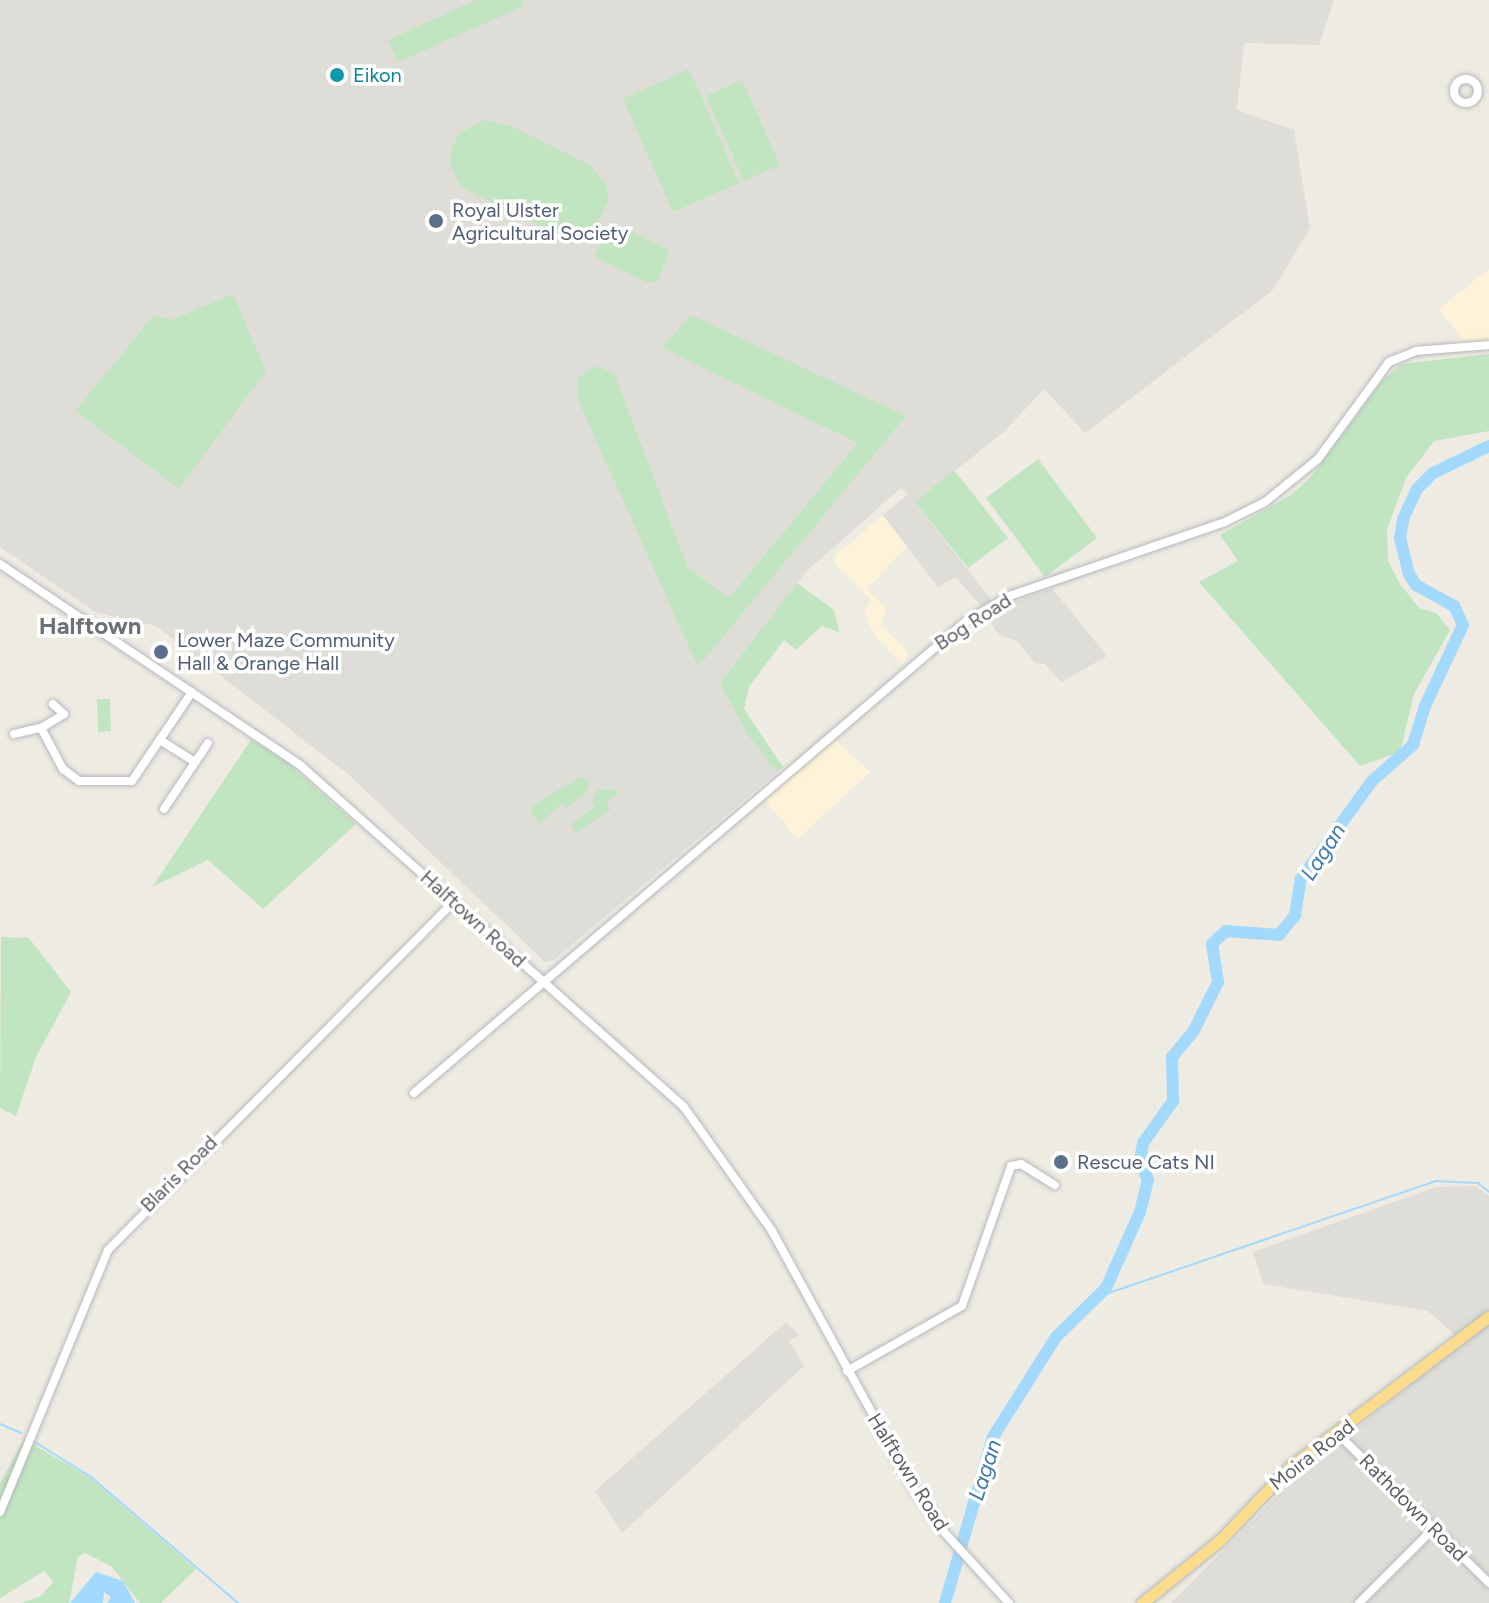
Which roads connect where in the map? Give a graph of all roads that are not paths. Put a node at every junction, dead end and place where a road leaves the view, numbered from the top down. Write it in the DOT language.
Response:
graph roads {
  1 [pos="1489,89"];
  2 [pos="1478,90"];
  3 [pos="1489,345"];
  4 [pos="0,564"];
  5 [pos="192,692"];
  6 [pos="53,704"];
  7 [pos="41,728"];
  8 [pos="14,734"];
  9 [pos="160,740"];
  10 [pos="208,743"];
  11 [pos="195,762"];
  12 [pos="164,809"];
  13 [pos="455,901"];
  14 [pos="544,982"];
  15 [pos="414,1093"];
  16 [pos="1055,1185"];
  17 [pos="1489,1317"];
  18 [pos="847,1371"];
  19 [pos="1337,1433"];
  20 [pos="0,1512"];
  21 [pos="1434,1528"];
  22 [pos="1489,1583"];
  23 [pos="1009,1603"];
  24 [pos="1142,1603"];
  25 [pos="1359,1603"];
  1 -- 2 [label="street"];
  3 -- 14 [label="street, Bog Road"];
  4 -- 5 [label="street, Halftown Road"];
  5 -- 9 [label="street"];
  5 -- 13 [label="street, Halftown Road"];
  6 -- 7 [label="street"];
  7 -- 8 [label="street"];
  7 -- 9 [label="street"];
  9 -- 11 [label="street"];
  10 -- 11 [label="street"];
  11 -- 12 [label="street"];
  13 -- 14 [label="street, Halftown Road"];
  13 -- 20 [label="street, Blaris Road"];
  14 -- 15 [label="street, Bog Road"];
  14 -- 18 [label="street, Halftown Road"];
  16 -- 18 [label="street"];
  17 -- 19 [label="highway, Moira Road"];
  18 -- 23 [label="street, Halftown Road"];
  19 -- 21 [label="street, Rathdown Road"];
  19 -- 24 [label="highway, Moira Road"];
  21 -- 22 [label="street, Rathdown Road"];
  21 -- 25 [label="street"];
}
